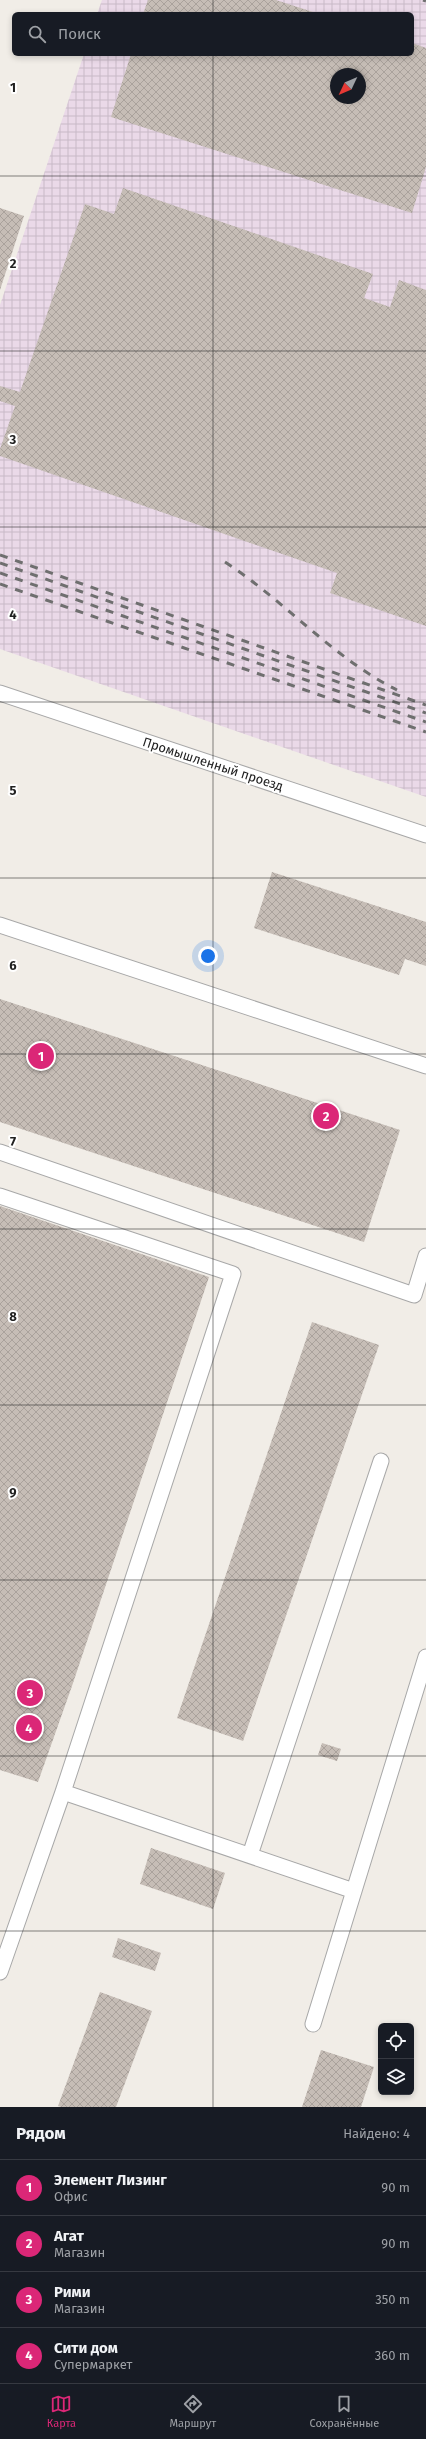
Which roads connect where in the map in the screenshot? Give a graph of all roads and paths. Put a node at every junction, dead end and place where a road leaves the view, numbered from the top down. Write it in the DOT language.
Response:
graph roads {
  1 [pos="0,693"];
  2 [pos="426,835"];
  3 [pos="0,925"];
  4 [pos="426,1066"];
  5 [pos="0,1152"];
  6 [pos="0,1196"];
  7 [pos="426,1256"];
  8 [pos="381,1461"];
  9 [pos="426,1657"];
  10 [pos="63,1792"];
  11 [pos="250,1855"];
  12 [pos="354,1891"];
  13 [pos="0,1972"];
  14 [pos="313,2024"];
  1 -- 2 [label="lane, Промышленный проезд"];
  3 -- 4 [label="lane"];
  5 -- 7 [label="lane"];
  6 -- 10 [label="lane"];
  8 -- 11 [label="lane"];
  9 -- 12 [label="lane"];
  10 -- 11 [label="lane"];
  10 -- 13 [label="lane"];
  11 -- 12 [label="lane"];
  12 -- 14 [label="lane"];
}
